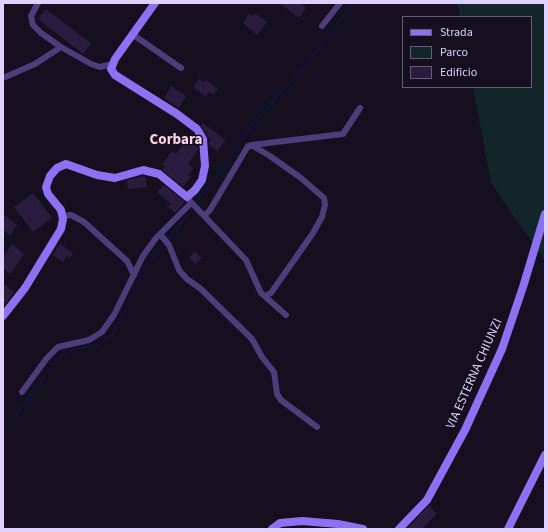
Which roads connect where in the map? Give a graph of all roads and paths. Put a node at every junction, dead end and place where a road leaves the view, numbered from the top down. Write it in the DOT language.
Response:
graph roads {
  1 [pos="38,3"];
  2 [pos="155,3"];
  3 [pos="340,3"];
  4 [pos="322,26"];
  5 [pos="132,34"];
  6 [pos="61,48"];
  7 [pos="111,67"];
  8 [pos="181,68"];
  9 [pos="3,78"];
  10 [pos="360,108"];
  11 [pos="250,146"];
  12 [pos="189,200"];
  13 [pos="545,214"];
  14 [pos="62,216"];
  15 [pos="204,216"];
  16 [pos="160,234"];
  17 [pos="134,275"];
  18 [pos="265,296"];
  19 [pos="286,315"];
  20 [pos="3,316"];
  21 [pos="22,392"];
  22 [pos="317,427"];
  23 [pos="545,455"];
  24 [pos="272,529"];
  25 [pos="363,529"];
  26 [pos="398,529"];
  27 [pos="508,529"];
  1 -- 6 [label="street"];
  2 -- 5 [label="main road"];
  3 -- 4 [label="street"];
  5 -- 7 [label="main road"];
  5 -- 8 [label="street"];
  6 -- 7 [label="street"];
  6 -- 9 [label="street"];
  7 -- 12 [label="main road"];
  10 -- 11 [label="street"];
  11 -- 15 [label="street"];
  11 -- 18 [label="street"];
  12 -- 14 [label="main road"];
  12 -- 15 [label="street"];
  12 -- 16 [label="street"];
  13 -- 26 [label="main road, VIA ESTERNA CHIUNZI"];
  14 -- 17 [label="street"];
  14 -- 20 [label="main road"];
  15 -- 18 [label="street"];
  16 -- 17 [label="street"];
  16 -- 22 [label="street"];
  17 -- 21 [label="street"];
  18 -- 19 [label="street"];
  23 -- 27 [label="main road"];
  24 -- 25 [label="main road"];
}
